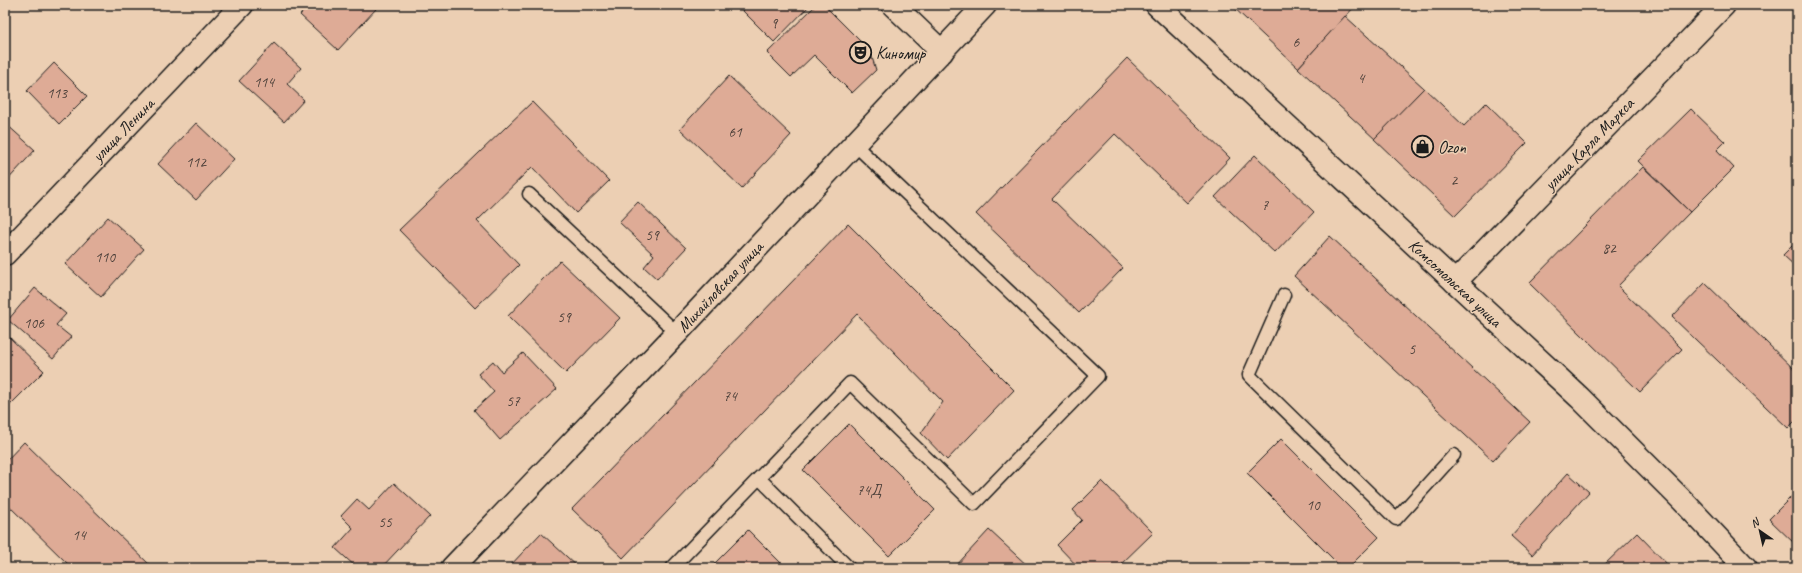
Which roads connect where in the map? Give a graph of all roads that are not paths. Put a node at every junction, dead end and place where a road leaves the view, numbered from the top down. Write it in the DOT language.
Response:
graph roads {
  1 [pos="242,5"];
  2 [pos="893,5"];
  3 [pos="985,5"];
  4 [pos="1156,5"];
  5 [pos="1724,5"];
  6 [pos="942,52"];
  7 [pos="854,144"];
  8 [pos="529,194"];
  9 [pos="5,254"];
  10 [pos="1455,282"];
  11 [pos="1284,295"];
  12 [pos="676,333"];
  13 [pos="1454,455"];
  14 [pos="760,478"];
  15 [pos="452,568"];
  16 [pos="672,568"];
  17 [pos="849,568"];
  18 [pos="1746,568"];
  1 -- 9 [label="street, улица Ленина"];
  2 -- 6 [label="street"];
  3 -- 6 [label="street, Михайловская улица"];
  4 -- 10 [label="street, Комсомольская улица"];
  5 -- 10 [label="street, улица Карла Маркса"];
  6 -- 7 [label="street, Михайловская улица"];
  7 -- 12 [label="street, Михайловская улица"];
  7 -- 14 [label="lane"];
  8 -- 12 [label="lane"];
  10 -- 18 [label="street, Комсомольская улица"];
  11 -- 13 [label="lane"];
  12 -- 15 [label="street, Михайловская улица"];
  14 -- 16 [label="lane"];
  14 -- 17 [label="lane"];
}
